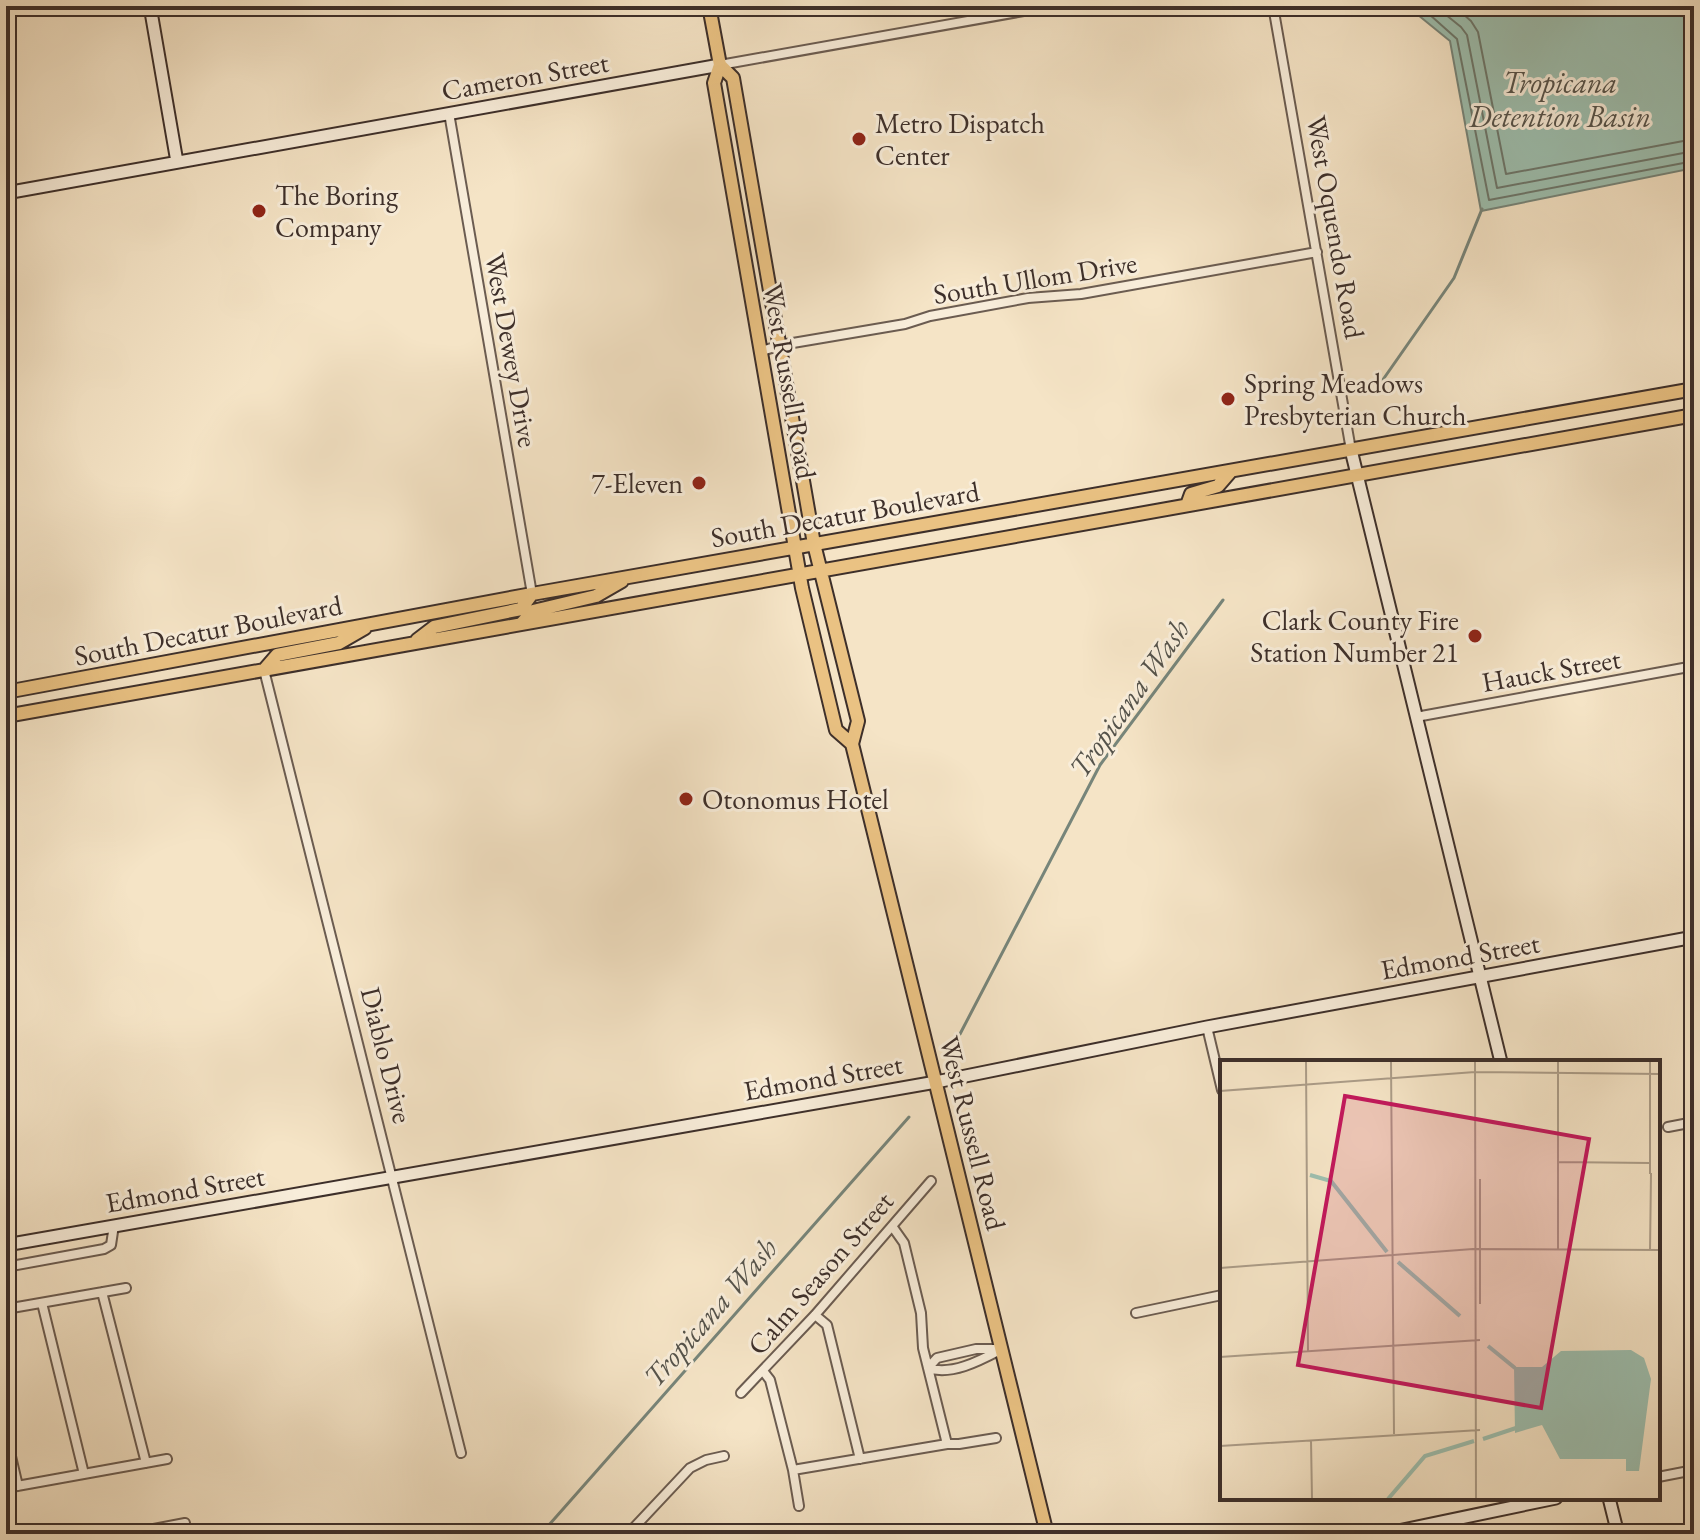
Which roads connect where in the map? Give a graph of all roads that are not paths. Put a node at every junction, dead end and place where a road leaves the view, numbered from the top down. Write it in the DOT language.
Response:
graph roads {
  1 [pos="150,6"];
  2 [pos="709,6"];
  3 [pos="1052,6"];
  4 [pos="1273,6"];
  5 [pos="720,65"];
  6 [pos="449,113"];
  7 [pos="177,162"];
  8 [pos="6,193"];
  9 [pos="1317,252"];
  10 [pos="781,345"];
  11 [pos="762,351"];
  12 [pos="1694,389"];
  13 [pos="1694,415"];
  14 [pos="1351,450"];
  15 [pos="1231,471"];
  16 [pos="1357,474"];
  17 [pos="1187,505"];
  18 [pos="814,544"];
  19 [pos="795,548"];
  20 [pos="820,570"];
  21 [pos="800,574"];
  22 [pos="632,576"];
  23 [pos="532,594"];
  24 [pos="375,623"];
  25 [pos="522,623"];
  26 [pos="414,642"];
  27 [pos="1694,666"];
  28 [pos="264,670"];
  29 [pos="6,692"];
  30 [pos="6,716"];
  31 [pos="1416,717"];
  32 [pos="852,744"];
  33 [pos="1694,937"];
  34 [pos="1480,976"];
  35 [pos="1207,1027"];
  36 [pos="1501,1060"];
  37 [pos="936,1082"];
  38 [pos="1220,1082"];
  39 [pos="1694,1122"];
  40 [pos="1668,1127"];
  41 [pos="393,1176"];
  42 [pos="931,1181"];
  43 [pos="114,1225"];
  44 [pos="892,1226"];
  45 [pos="6,1245"];
  46 [pos="6,1267"];
  47 [pos="126,1288"];
  48 [pos="102,1292"];
  49 [pos="1220,1295"];
  50 [pos="42,1303"];
  51 [pos="6,1309"];
  52 [pos="1136,1313"];
  53 [pos="815,1315"];
  54 [pos="1002,1349"];
  55 [pos="928,1368"];
  56 [pos="763,1371"];
  57 [pos="741,1393"];
  58 [pos="6,1435"];
  59 [pos="996,1438"];
  60 [pos="947,1444"];
  61 [pos="461,1453"];
  62 [pos="724,1456"];
  63 [pos="167,1459"];
  64 [pos="860,1459"];
  65 [pos="146,1463"];
  66 [pos="793,1470"];
  67 [pos="1694,1470"];
  68 [pos="84,1474"];
  69 [pos="1660,1477"];
  70 [pos="18,1486"];
  71 [pos="6,1488"];
  72 [pos="1546,1500"];
  73 [pos="1610,1500"];
  74 [pos="799,1506"];
  75 [pos="185,1523"];
  76 [pos="162,1531"];
  77 [pos="127,1534"];
  78 [pos="628,1534"];
  79 [pos="1047,1534"];
  80 [pos="1384,1534"];
  81 [pos="1618,1534"];
  1 -- 7 [label="street"];
  2 -- 5 [label="main road, West Russell Road"];
  3 -- 5 [label="street, Cameron Street"];
  4 -- 9 [label="street, West Oquendo Road"];
  5 -- 6 [label="street, Cameron Street"];
  5 -- 10 [label="main road, West Russell Road"];
  5 -- 11 [label="main road, West Russell Road"];
  6 -- 7 [label="street, Cameron Street"];
  6 -- 23 [label="street, West Dewey Drive"];
  7 -- 8 [label="street, Cameron Street"];
  9 -- 10 [label="street, South Ullom Drive"];
  9 -- 14 [label="street, West Oquendo Road"];
  10 -- 11 [label="street, South Ullom Drive"];
  10 -- 18 [label="main road, West Russell Road"];
  11 -- 19 [label="main road, West Russell Road"];
  12 -- 14 [label="main road, South Decatur Boulevard"];
  13 -- 16 [label="main road, South Decatur Boulevard"];
  14 -- 15 [label="main road, South Decatur Boulevard"];
  14 -- 16 [label="street, West Oquendo Road"];
  15 -- 17 [label="main road"];
  15 -- 18 [label="main road, South Decatur Boulevard"];
  16 -- 17 [label="main road, South Decatur Boulevard"];
  16 -- 31 [label="street, West Oquendo Road"];
  17 -- 20 [label="main road, South Decatur Boulevard"];
  18 -- 19 [label="main road, South Decatur Boulevard"];
  18 -- 20 [label="main road, West Russell Road"];
  19 -- 21 [label="main road, West Russell Road"];
  19 -- 22 [label="main road, South Decatur Boulevard"];
  20 -- 21 [label="main road, South Decatur Boulevard"];
  20 -- 32 [label="main road, West Russell Road"];
  21 -- 25 [label="main road, South Decatur Boulevard"];
  21 -- 32 [label="main road, West Russell Road"];
  22 -- 23 [label="main road, South Decatur Boulevard"];
  22 -- 25 [label="main road"];
  23 -- 24 [label="main road, South Decatur Boulevard"];
  23 -- 26 [label="main road"];
  24 -- 28 [label="main road"];
  24 -- 29 [label="main road, South Decatur Boulevard"];
  25 -- 26 [label="main road, South Decatur Boulevard"];
  26 -- 28 [label="main road, South Decatur Boulevard"];
  27 -- 31 [label="street, Hauck Street"];
  28 -- 30 [label="main road, South Decatur Boulevard"];
  28 -- 41 [label="street, Diablo Drive"];
  31 -- 34 [label="street, West Oquendo Road"];
  32 -- 37 [label="main road, West Russell Road"];
  33 -- 34 [label="street, Edmond Street"];
  34 -- 35 [label="street, Edmond Street"];
  34 -- 36 [label="street, West Oquendo Road"];
  35 -- 37 [label="street, Edmond Street"];
  35 -- 38 [label="street"];
  37 -- 41 [label="street, Edmond Street"];
  37 -- 54 [label="main road, West Russell Road"];
  39 -- 40 [label="street"];
  41 -- 43 [label="street, Edmond Street"];
  41 -- 61 [label="street, Diablo Drive"];
  42 -- 44 [label="street, Calm Season Street"];
  43 -- 45 [label="street, Edmond Street"];
  43 -- 46 [label="street"];
  44 -- 53 [label="street, Calm Season Street"];
  44 -- 55 [label="street"];
  47 -- 48 [label="street"];
  48 -- 50 [label="street"];
  48 -- 65 [label="street"];
  49 -- 52 [label="street"];
  50 -- 51 [label="street"];
  50 -- 68 [label="street"];
  53 -- 56 [label="street, Calm Season Street"];
  53 -- 64 [label="street"];
  54 -- 55 [label="street"];
  54 -- 79 [label="main road, West Russell Road"];
  55 -- 60 [label="street"];
  56 -- 57 [label="street, Calm Season Street"];
  56 -- 66 [label="street"];
  58 -- 70 [label="street"];
  59 -- 60 [label="street"];
  60 -- 64 [label="street"];
  62 -- 78 [label="street"];
  63 -- 65 [label="street"];
  64 -- 66 [label="street"];
  65 -- 68 [label="street"];
  66 -- 74 [label="street"];
  67 -- 69 [label="street"];
  68 -- 70 [label="street"];
  70 -- 71 [label="street"];
  72 -- 80 [label="street"];
  73 -- 81 [label="street"];
  75 -- 76 [label="street"];
  76 -- 77 [label="street"];
}
